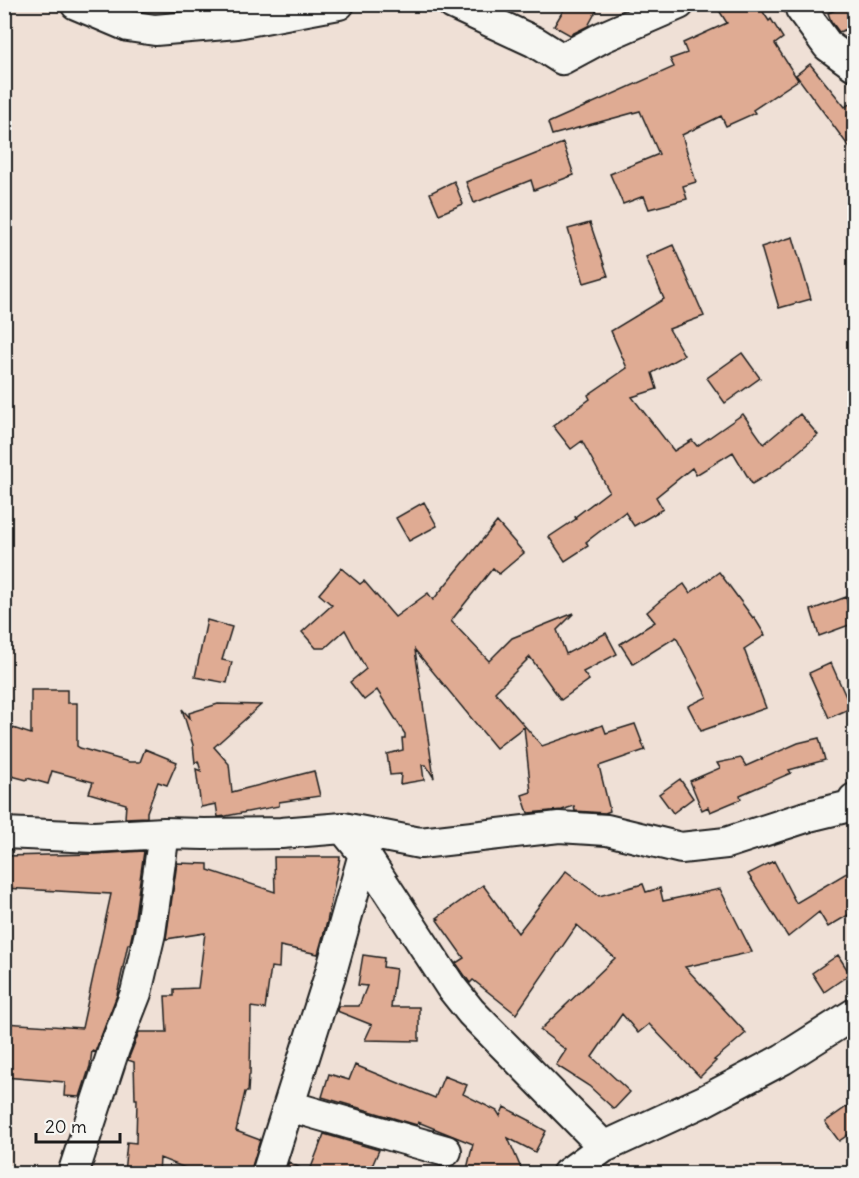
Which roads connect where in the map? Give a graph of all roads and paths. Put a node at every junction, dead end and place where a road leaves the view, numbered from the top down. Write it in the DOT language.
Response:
graph roads {
  1 [pos="75,4"];
  2 [pos="339,4"];
  3 [pos="453,4"];
  4 [pos="679,4"];
  5 [pos="800,4"];
  6 [pos="855,65"];
  7 [pos="853,806"];
  8 [pos="344,828"];
  9 [pos="4,833"];
  10 [pos="164,833"];
  11 [pos="364,854"];
  12 [pos="855,1014"];
  13 [pos="288,1106"];
  14 [pos="604,1147"];
  15 [pos="446,1151"];
  16 [pos="73,1173"];
  17 [pos="267,1173"];
  18 [pos="567,1173"];
  1 -- 2 [label="street"];
  3 -- 4 [label="street"];
  5 -- 6 [label="street"];
  7 -- 8 [label="street"];
  8 -- 10 [label="street"];
  8 -- 11 [label="street"];
  9 -- 10 [label="street"];
  10 -- 16 [label="street"];
  11 -- 13 [label="street"];
  11 -- 14 [label="street"];
  12 -- 14 [label="street"];
  13 -- 15 [label="street"];
  13 -- 17 [label="street"];
  14 -- 18 [label="street"];
}
